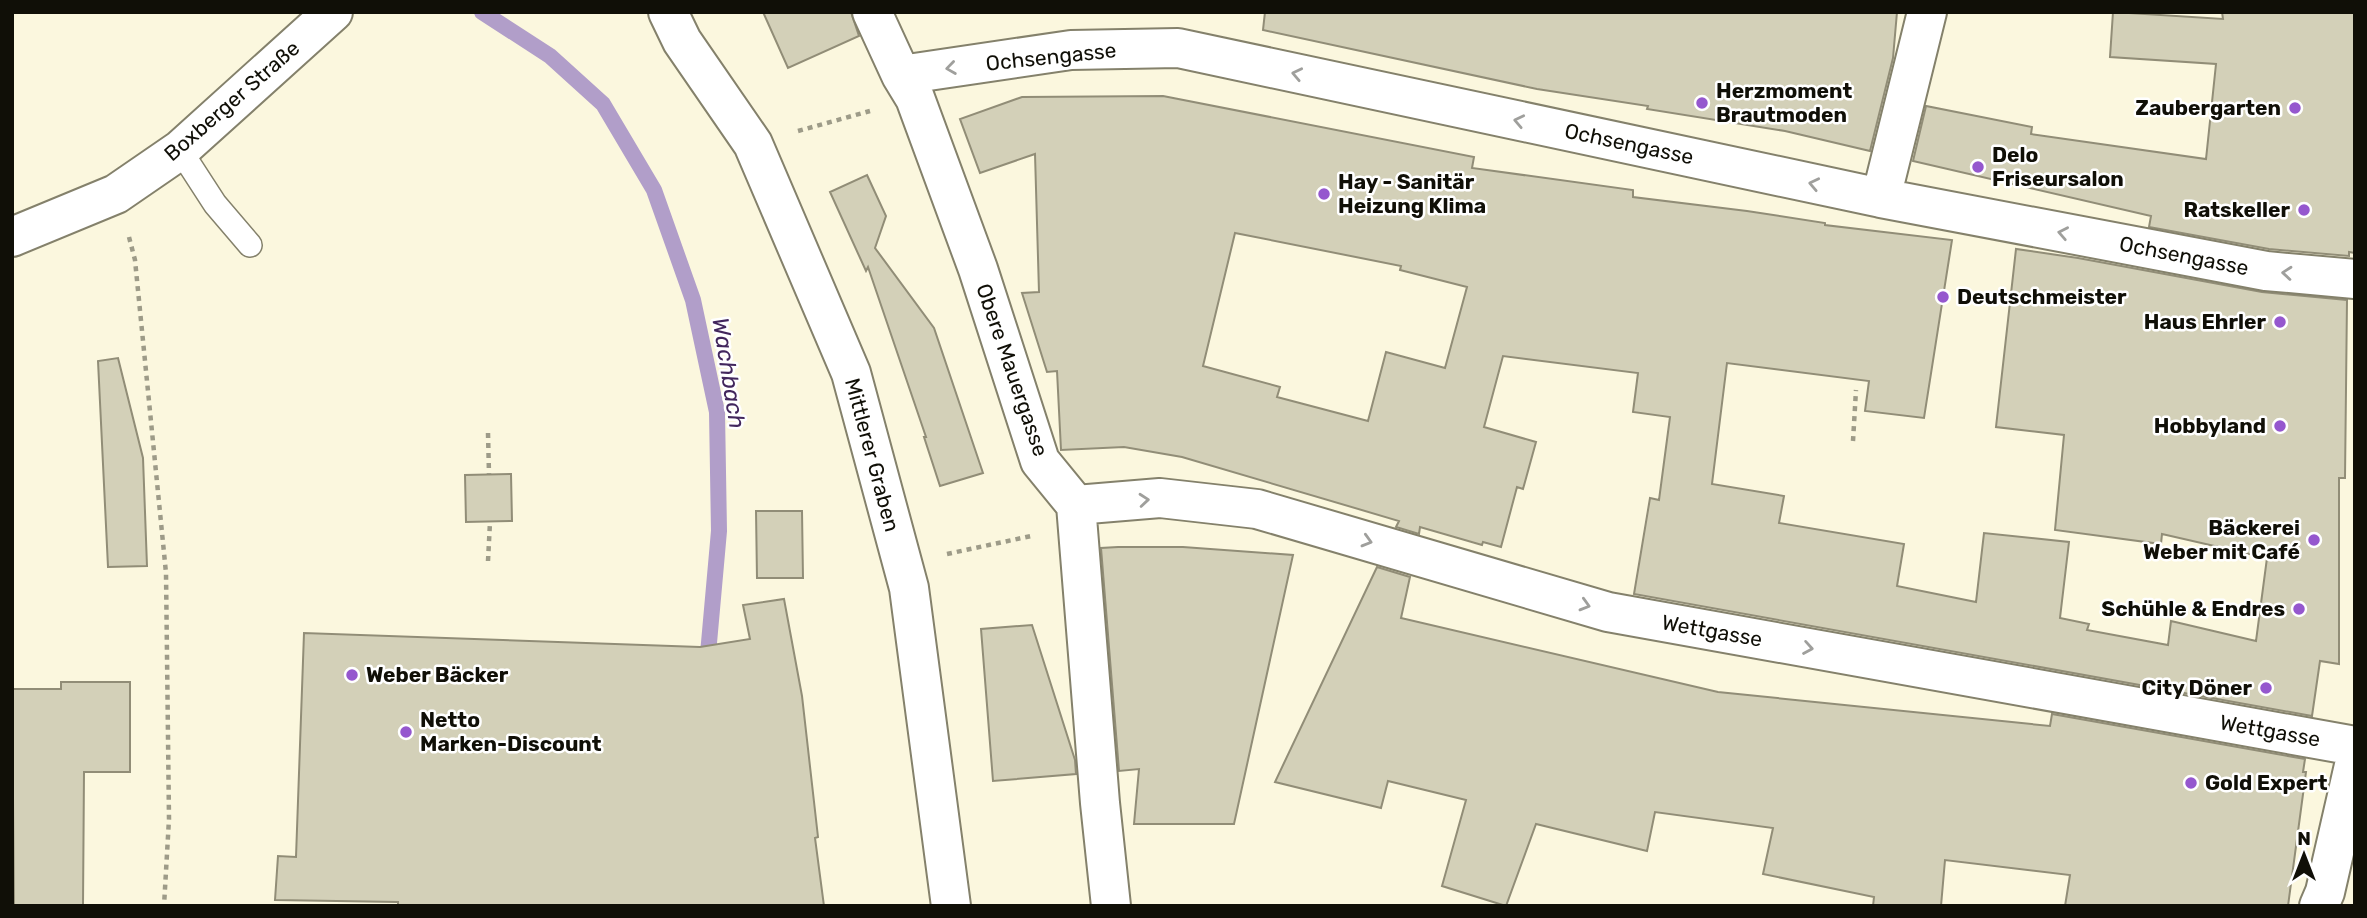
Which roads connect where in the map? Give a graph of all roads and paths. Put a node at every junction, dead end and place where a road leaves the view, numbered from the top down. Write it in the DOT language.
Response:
graph roads {
  1 [pos="333,12"];
  2 [pos="646,12"];
  3 [pos="872,12"];
  4 [pos="1927,12"];
  5 [pos="675,27"];
  6 [pos="901,75"];
  7 [pos="180,150"];
  8 [pos="116,194"];
  9 [pos="1881,198"];
  10 [pos="12,237"];
  11 [pos="250,245"];
  12 [pos="2355,279"];
  13 [pos="1857,390"];
  14 [pos="488,433"];
  15 [pos="1853,441"];
  16 [pos="489,474"];
  17 [pos="1077,515"];
  18 [pos="490,522"];
  19 [pos="969,550"];
  20 [pos="488,561"];
  21 [pos="2355,746"];
  22 [pos="2355,761"];
  23 [pos="164,906"];
  24 [pos="951,906"];
  25 [pos="1111,906"];
  26 [pos="2319,906"];
  1 -- 7 [label="street, Boxberger Straße"];
  2 -- 5 [label="street, Mittlerer Graben"];
  3 -- 6 [label="street, Obere Mauergasse"];
  4 -- 9 [label="street"];
  5 -- 24 [label="street, Mittlerer Graben"];
  9 -- 6 [label="street, Ochsengasse, one-way"];
  6 -- 17 [label="street, Obere Mauergasse"];
  7 -- 8 [label="street, Boxberger Straße"];
  7 -- 11 [label="lane"];
  8 -- 10 [label="street, Boxberger Straße"];
  8 -- 23 [label="path"];
  12 -- 9 [label="street, Ochsengasse, one-way"];
  13 -- 15 [label="path"];
  14 -- 16 [label="path"];
  17 -- 19 [label="path"];
  17 -- 21 [label="street, Wettgasse, one-way"];
  17 -- 25 [label="street"];
  18 -- 20 [label="path"];
  22 -- 26 [label="street"];
}
